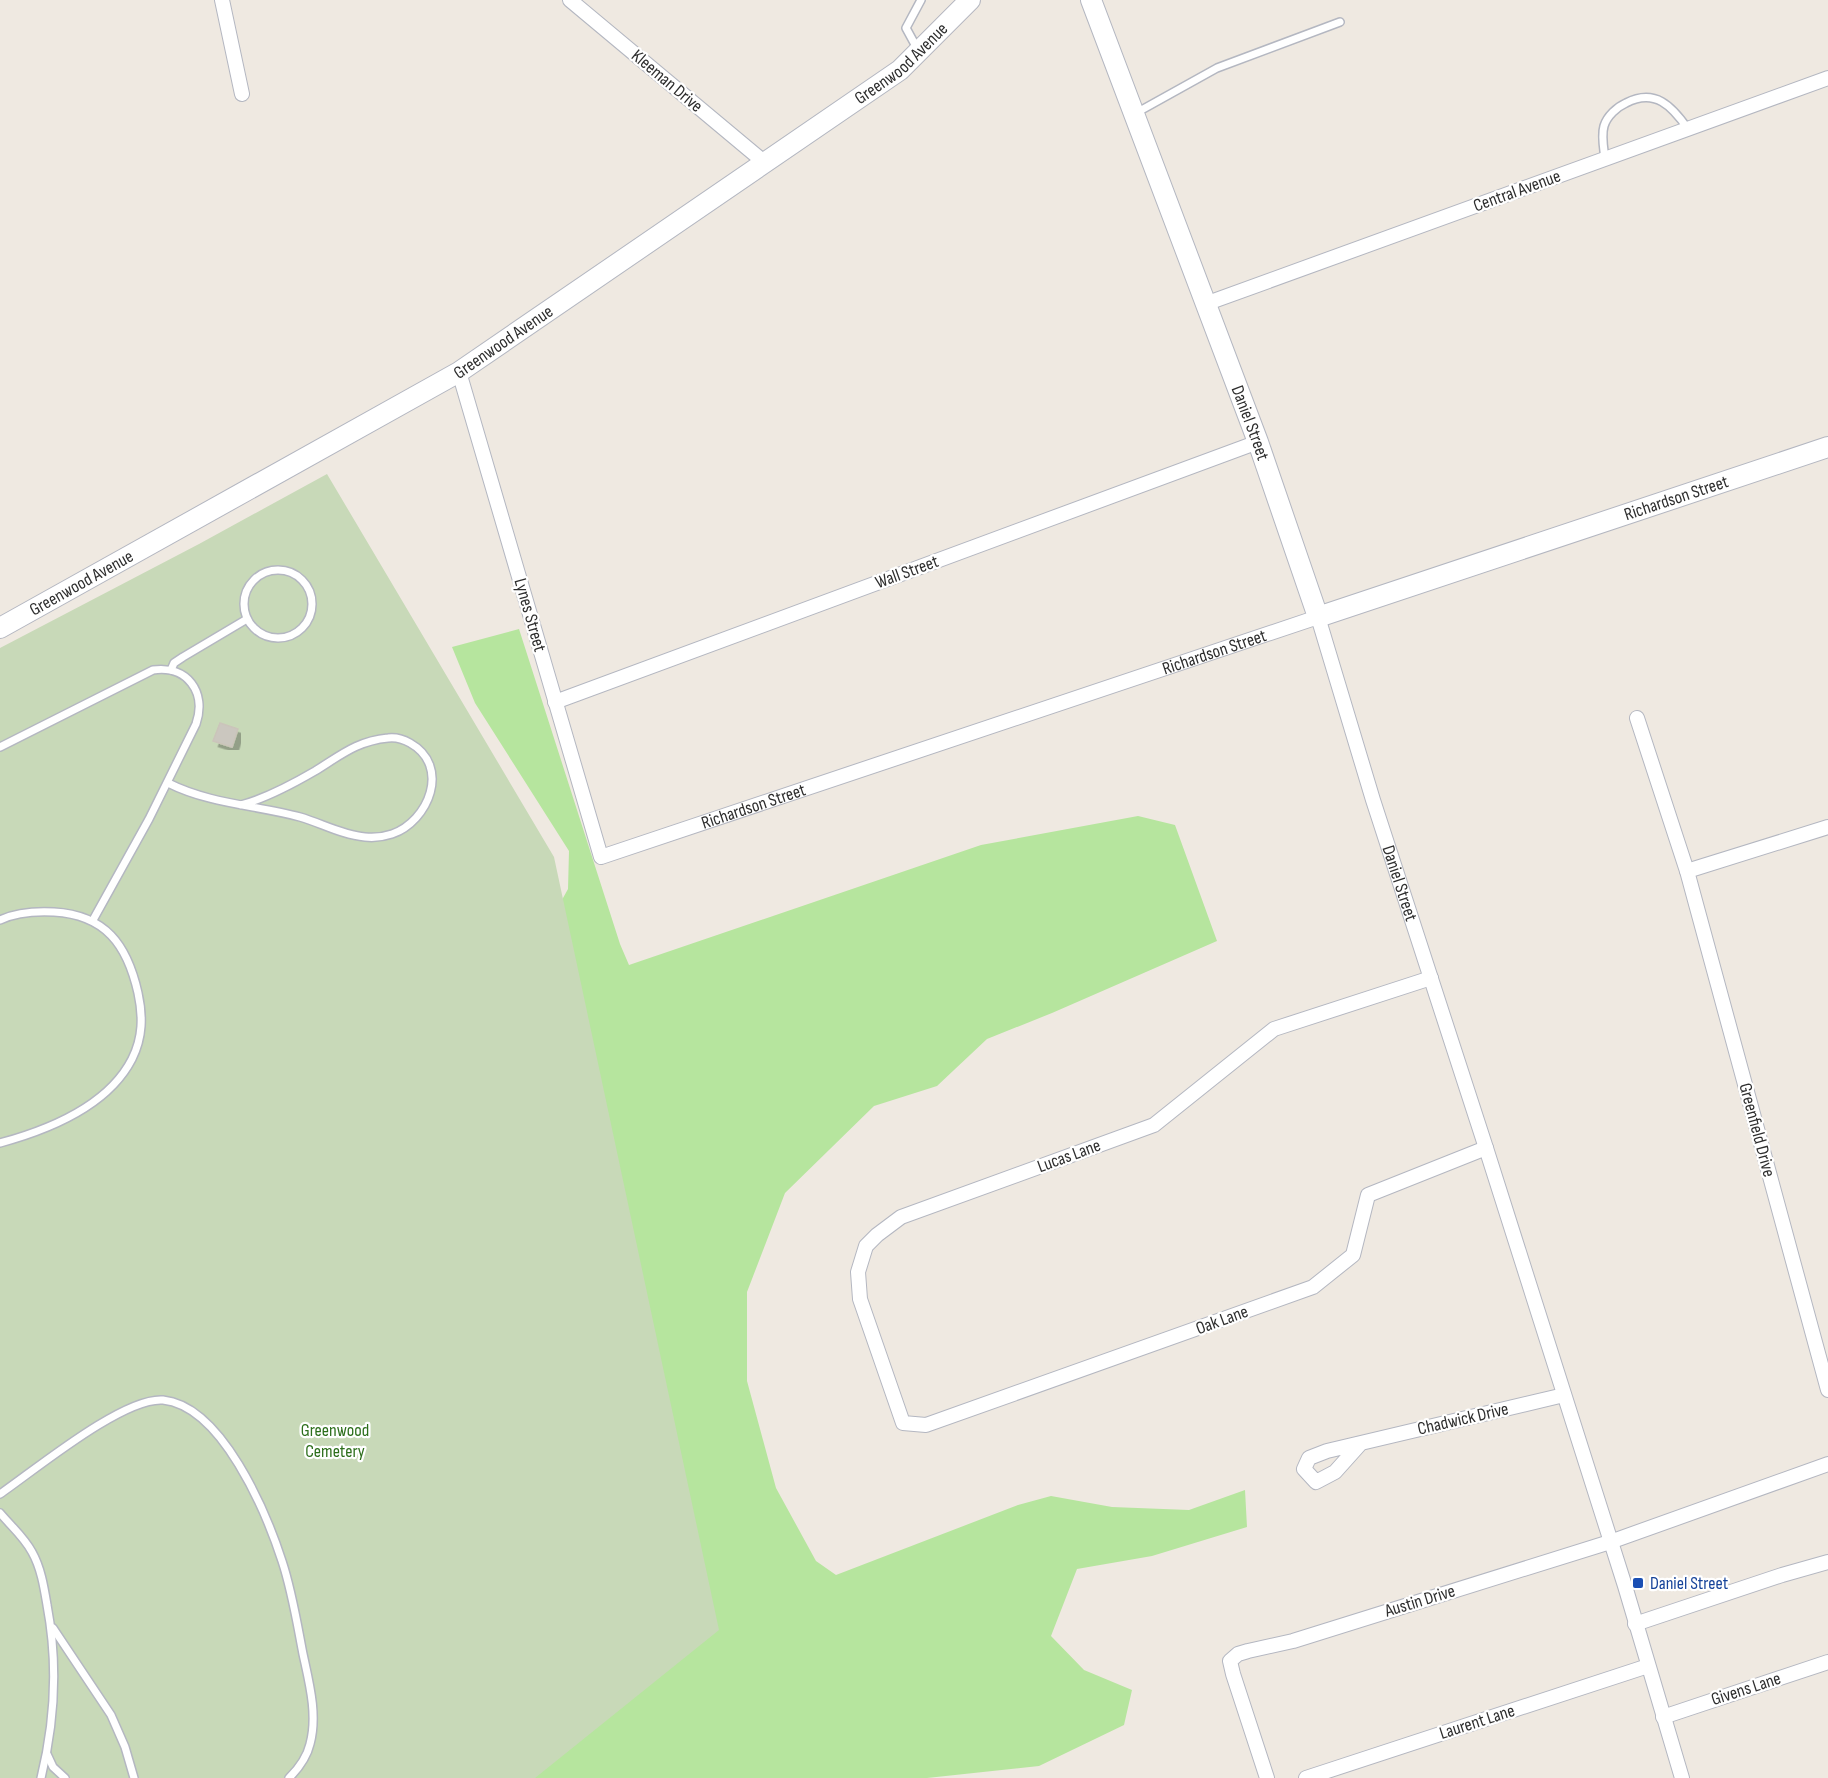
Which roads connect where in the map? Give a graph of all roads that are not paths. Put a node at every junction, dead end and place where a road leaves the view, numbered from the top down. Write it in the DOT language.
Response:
graph roads {
  1 [pos="222,0"];
  2 [pos="570,0"];
  3 [pos="921,0"];
  4 [pos="970,0"];
  5 [pos="1091,0"];
  6 [pos="1340,21"];
  7 [pos="919,51"];
  8 [pos="1828,78"];
  9 [pos="242,94"];
  10 [pos="1134,114"];
  11 [pos="1688,129"];
  12 [pos="1605,159"];
  13 [pos="764,162"];
  14 [pos="1206,304"];
  15 [pos="459,372"];
  16 [pos="1258,442"];
  17 [pos="1828,447"];
  18 [pos="1318,618"];
  19 [pos="247,619"];
  20 [pos="0,628"];
  21 [pos="171,670"];
  22 [pos="555,702"];
  23 [pos="1637,718"];
  24 [pos="0,747"];
  25 [pos="168,783"];
  26 [pos="241,805"];
  27 [pos="1828,828"];
  28 [pos="601,857"];
  29 [pos="1687,871"];
  30 [pos="0,920"];
  31 [pos="93,920"];
  32 [pos="1431,978"];
  33 [pos="0,1143"];
  34 [pos="1486,1148"];
  35 [pos="1828,1390"];
  36 [pos="1564,1395"];
  37 [pos="903,1423"];
  38 [pos="1361,1443"];
  39 [pos="1828,1464"];
  40 [pos="0,1494"];
  41 [pos="2,1517"];
  42 [pos="1610,1542"];
  43 [pos="1828,1562"];
  44 [pos="50,1624"];
  45 [pos="1635,1624"];
  46 [pos="1828,1662"];
  47 [pos="1648,1666"];
  48 [pos="1663,1717"];
  49 [pos="46,1753"];
  50 [pos="41,1778"];
  51 [pos="65,1778"];
  52 [pos="134,1778"];
  53 [pos="289,1778"];
  54 [pos="1267,1778"];
  55 [pos="1306,1778"];
  56 [pos="1682,1778"];
  1 -- 9 [label="street"];
  2 -- 13 [label="street, Kleeman Drive"];
  3 -- 7 [label="lane"];
  4 -- 7 [label="street, Greenwood Avenue"];
  5 -- 10 [label="street, Daniel Street"];
  6 -- 10 [label="lane"];
  7 -- 13 [label="street, Greenwood Avenue"];
  8 -- 11 [label="street, Central Avenue"];
  10 -- 14 [label="street, Daniel Street"];
  11 -- 12 [label="street, Central Avenue"];
  11 -- 12 [label="lane"];
  12 -- 14 [label="street, Central Avenue"];
  13 -- 15 [label="street, Greenwood Avenue"];
  14 -- 16 [label="street, Daniel Street"];
  15 -- 20 [label="street, Greenwood Avenue"];
  15 -- 22 [label="street, Lynes Street"];
  16 -- 18 [label="street, Daniel Street"];
  16 -- 22 [label="street, Wall Street"];
  17 -- 18 [label="street, Richardson Street"];
  18 -- 28 [label="street, Richardson Street"];
  18 -- 32 [label="street, Daniel Street"];
  19 -- 19 [label="lane"];
  19 -- 21 [label="lane"];
  21 -- 24 [label="lane"];
  21 -- 25 [label="lane"];
  22 -- 28 [label="street, Lynes Street"];
  23 -- 29 [label="street, Greenfield Drive"];
  25 -- 26 [label="lane"];
  25 -- 31 [label="lane"];
  26 -- 26 [label="lane"];
  27 -- 29 [label="street"];
  29 -- 35 [label="street, Greenfield Drive"];
  30 -- 31 [label="lane"];
  31 -- 33 [label="lane"];
  32 -- 34 [label="street, Daniel Street"];
  32 -- 37 [label="street, Lucas Lane"];
  34 -- 36 [label="street, Daniel Street"];
  34 -- 37 [label="street, Oak Lane"];
  36 -- 38 [label="street, Chadwick Drive"];
  36 -- 42 [label="street, Daniel Street"];
  39 -- 42 [label="street"];
  40 -- 53 [label="lane"];
  41 -- 44 [label="lane"];
  42 -- 45 [label="street, Daniel Street"];
  42 -- 54 [label="street, Austin Drive"];
  43 -- 45 [label="street"];
  44 -- 49 [label="lane"];
  44 -- 52 [label="lane"];
  45 -- 47 [label="street, Daniel Street"];
  46 -- 48 [label="street, Givens Lane"];
  47 -- 48 [label="street, Daniel Street"];
  47 -- 55 [label="street, Laurent Lane"];
  48 -- 56 [label="street, Daniel Street"];
  49 -- 50 [label="lane"];
  49 -- 51 [label="lane"];
}
